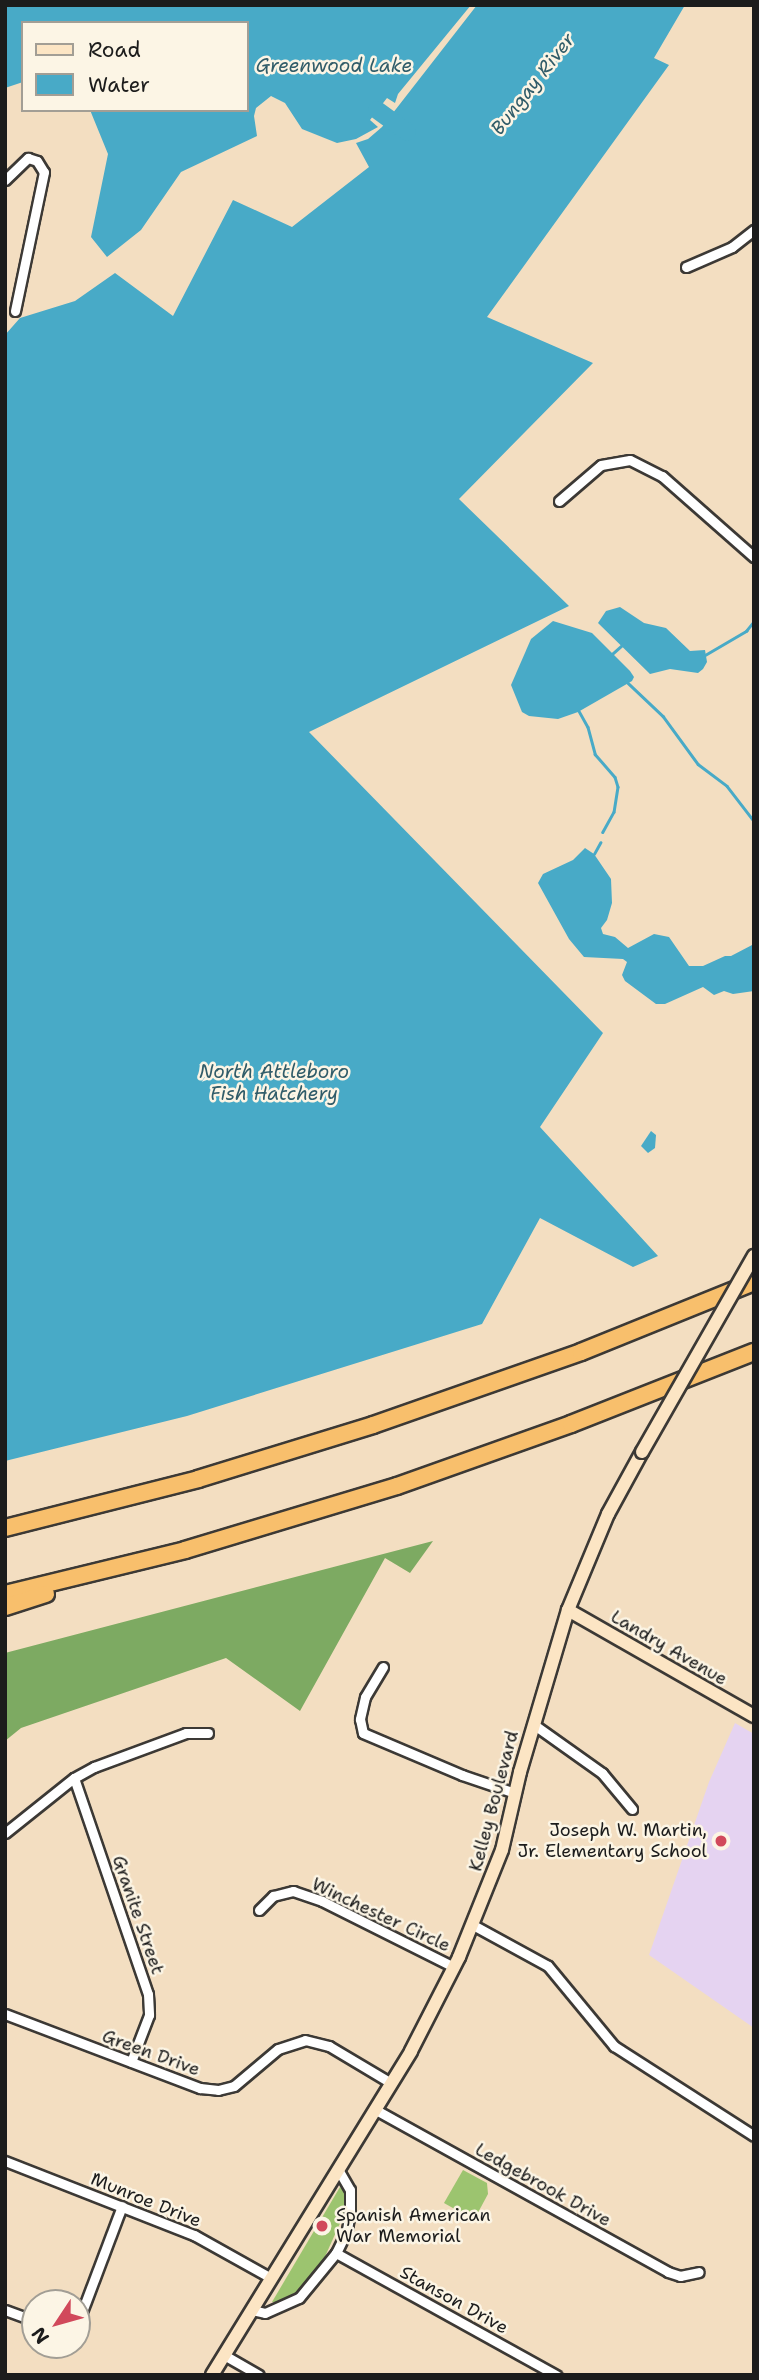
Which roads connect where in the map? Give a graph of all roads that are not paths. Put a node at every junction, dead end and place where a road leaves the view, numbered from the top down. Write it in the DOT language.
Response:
graph roads {
  1 [pos="5,180"];
  2 [pos="754,230"];
  3 [pos="686,267"];
  4 [pos="15,310"];
  5 [pos="559,501"];
  6 [pos="754,557"];
  7 [pos="754,1256"];
  8 [pos="754,1282"];
  9 [pos="754,1352"];
  10 [pos="5,1528"];
  11 [pos="185,1550"];
  12 [pos="5,1594"];
  13 [pos="5,1607"];
  14 [pos="568,1610"];
  15 [pos="383,1667"];
  16 [pos="754,1716"];
  17 [pos="533,1724"];
  18 [pos="208,1733"];
  19 [pos="74,1778"];
  20 [pos="515,1793"];
  21 [pos="632,1809"];
  22 [pos="5,1833"];
  23 [pos="259,1910"];
  24 [pos="473,1925"];
  25 [pos="454,1967"];
  26 [pos="5,2014"];
  27 [pos="131,2062"];
  28 [pos="391,2083"];
  29 [pos="376,2110"];
  30 [pos="754,2136"];
  31 [pos="5,2161"];
  32 [pos="338,2169"];
  33 [pos="122,2206"];
  34 [pos="336,2253"];
  35 [pos="699,2273"];
  36 [pos="271,2278"];
  37 [pos="91,2289"];
  38 [pos="252,2309"];
  39 [pos="224,2355"];
  40 [pos="212,2375"];
  41 [pos="260,2375"];
  42 [pos="556,2375"];
  1 -- 4 [label="street"];
  2 -- 3 [label="street"];
  5 -- 6 [label="street"];
  7 -- 14 [label="main road, Kelley Boulevard, bridge"];
  8 -- 10 [label="highway"];
  9 -- 11 [label="highway"];
  11 -- 12 [label="highway"];
  11 -- 13 [label="highway"];
  14 -- 16 [label="main road, Landry Avenue"];
  14 -- 17 [label="main road, Kelley Boulevard"];
  15 -- 20 [label="street"];
  17 -- 20 [label="main road, Kelley Boulevard"];
  17 -- 21 [label="street"];
  18 -- 19 [label="street"];
  19 -- 22 [label="street"];
  19 -- 27 [label="street, Granite Street"];
  20 -- 24 [label="main road, Kelley Boulevard"];
  23 -- 25 [label="street, Winchester Circle"];
  24 -- 25 [label="main road, Kelley Boulevard"];
  24 -- 30 [label="street"];
  25 -- 28 [label="main road, Kelley Boulevard"];
  26 -- 27 [label="street, Green Drive"];
  27 -- 28 [label="street, Green Drive"];
  28 -- 29 [label="main road, Kelley Boulevard"];
  29 -- 32 [label="main road, Kelley Boulevard"];
  29 -- 35 [label="street, Ledgebrook Drive"];
  31 -- 33 [label="street, Munroe Drive"];
  32 -- 34 [label="street"];
  32 -- 36 [label="main road, Kelley Boulevard"];
  33 -- 36 [label="street, Munroe Drive"];
  33 -- 37 [label="street"];
  34 -- 38 [label="street"];
  34 -- 42 [label="street, Stanson Drive"];
  36 -- 38 [label="main road, Kelley Boulevard"];
  38 -- 39 [label="main road, Kelley Boulevard"];
  39 -- 40 [label="main road, Kelley Boulevard"];
  39 -- 41 [label="street"];
}
